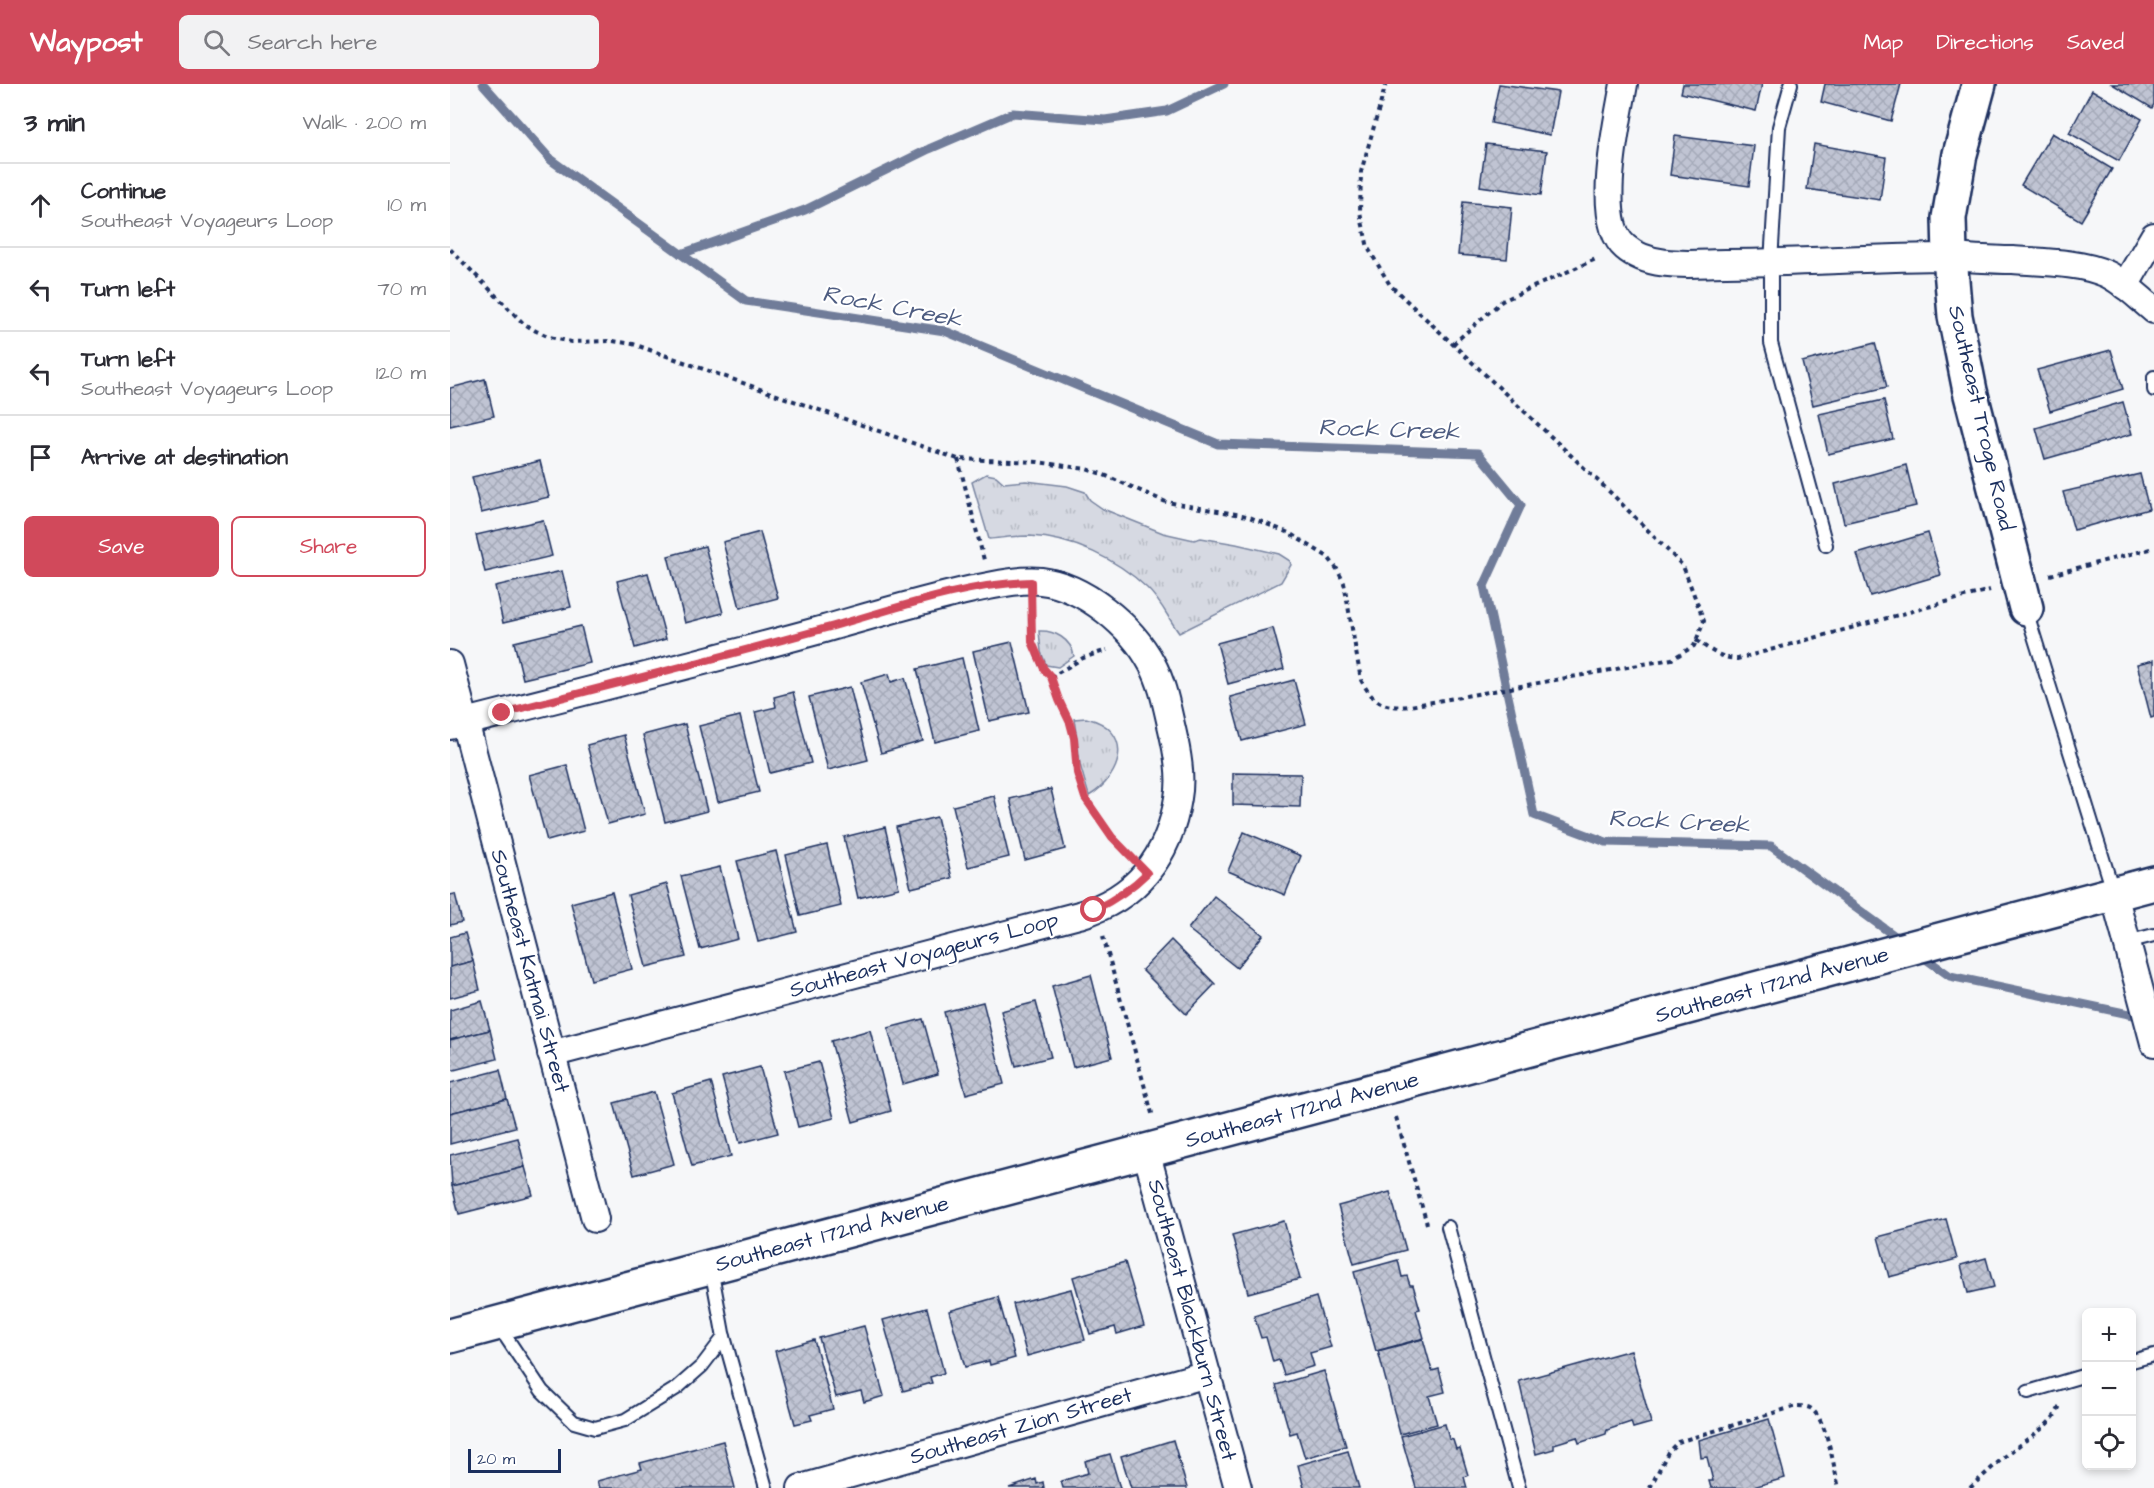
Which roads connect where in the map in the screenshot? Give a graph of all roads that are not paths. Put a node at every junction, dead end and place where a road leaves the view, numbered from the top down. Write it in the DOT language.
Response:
graph roads {
  1 [pos="1624,84"];
  2 [pos="1791,84"];
  3 [pos="1978,84"];
  4 [pos="2154,236"];
  5 [pos="1950,257"];
  6 [pos="1771,263"];
  7 [pos="2125,286"];
  8 [pos="2154,309"];
  9 [pos="2154,376"];
  10 [pos="2154,390"];
  11 [pos="1826,545"];
  12 [pos="2022,596"];
  13 [pos="450,664"];
  14 [pos="458,724"];
  15 [pos="2154,883"];
  16 [pos="2114,894"];
  17 [pos="2154,935"];
  18 [pos="2127,942"];
  19 [pos="2154,1043"];
  20 [pos="551,1054"];
  21 [pos="1154,1149"];
  22 [pos="595,1219"];
  23 [pos="1449,1227"];
  24 [pos="711,1267"];
  25 [pos="498,1324"];
  26 [pos="450,1336"];
  27 [pos="724,1336"];
  28 [pos="2154,1355"];
  29 [pos="2136,1360"];
  30 [pos="1207,1374"];
  31 [pos="2082,1376"];
  32 [pos="2028,1392"];
  33 [pos="766,1488"];
  34 [pos="801,1488"];
  35 [pos="1238,1488"];
  36 [pos="1519,1488"];
  1 -- 6 [label="street"];
  2 -- 6 [label="lane"];
  3 -- 5 [label="main road, Southeast Troge Road"];
  4 -- 7 [label="street"];
  5 -- 6 [label="street"];
  5 -- 7 [label="street"];
  5 -- 12 [label="main road, Southeast Troge Road"];
  6 -- 11 [label="lane"];
  7 -- 8 [label="street"];
  9 -- 10 [label="lane"];
  12 -- 16 [label="lane"];
  13 -- 14 [label="street, Southeast Katmai Street"];
  14 -- 20 [label="street, Southeast Katmai Street"];
  14 -- 20 [label="street, Southeast Voyageurs Loop"];
  15 -- 16 [label="main road, Southeast 172nd Avenue"];
  16 -- 18 [label="street"];
  16 -- 21 [label="main road, Southeast 172nd Avenue"];
  17 -- 18 [label="lane"];
  18 -- 19 [label="street"];
  20 -- 22 [label="street, Southeast Katmai Street"];
  21 -- 24 [label="main road, Southeast 172nd Avenue"];
  21 -- 30 [label="street, Southeast Blackburn Street"];
  23 -- 36 [label="lane"];
  24 -- 25 [label="main road, Southeast 172nd Avenue"];
  24 -- 27 [label="lane"];
  25 -- 26 [label="main road, Southeast 172nd Avenue"];
  25 -- 27 [label="lane"];
  27 -- 33 [label="lane"];
  28 -- 29 [label="lane"];
  30 -- 34 [label="street, Southeast Zion Street"];
  30 -- 35 [label="street, Southeast Blackburn Street"];
  31 -- 32 [label="lane"];
}
